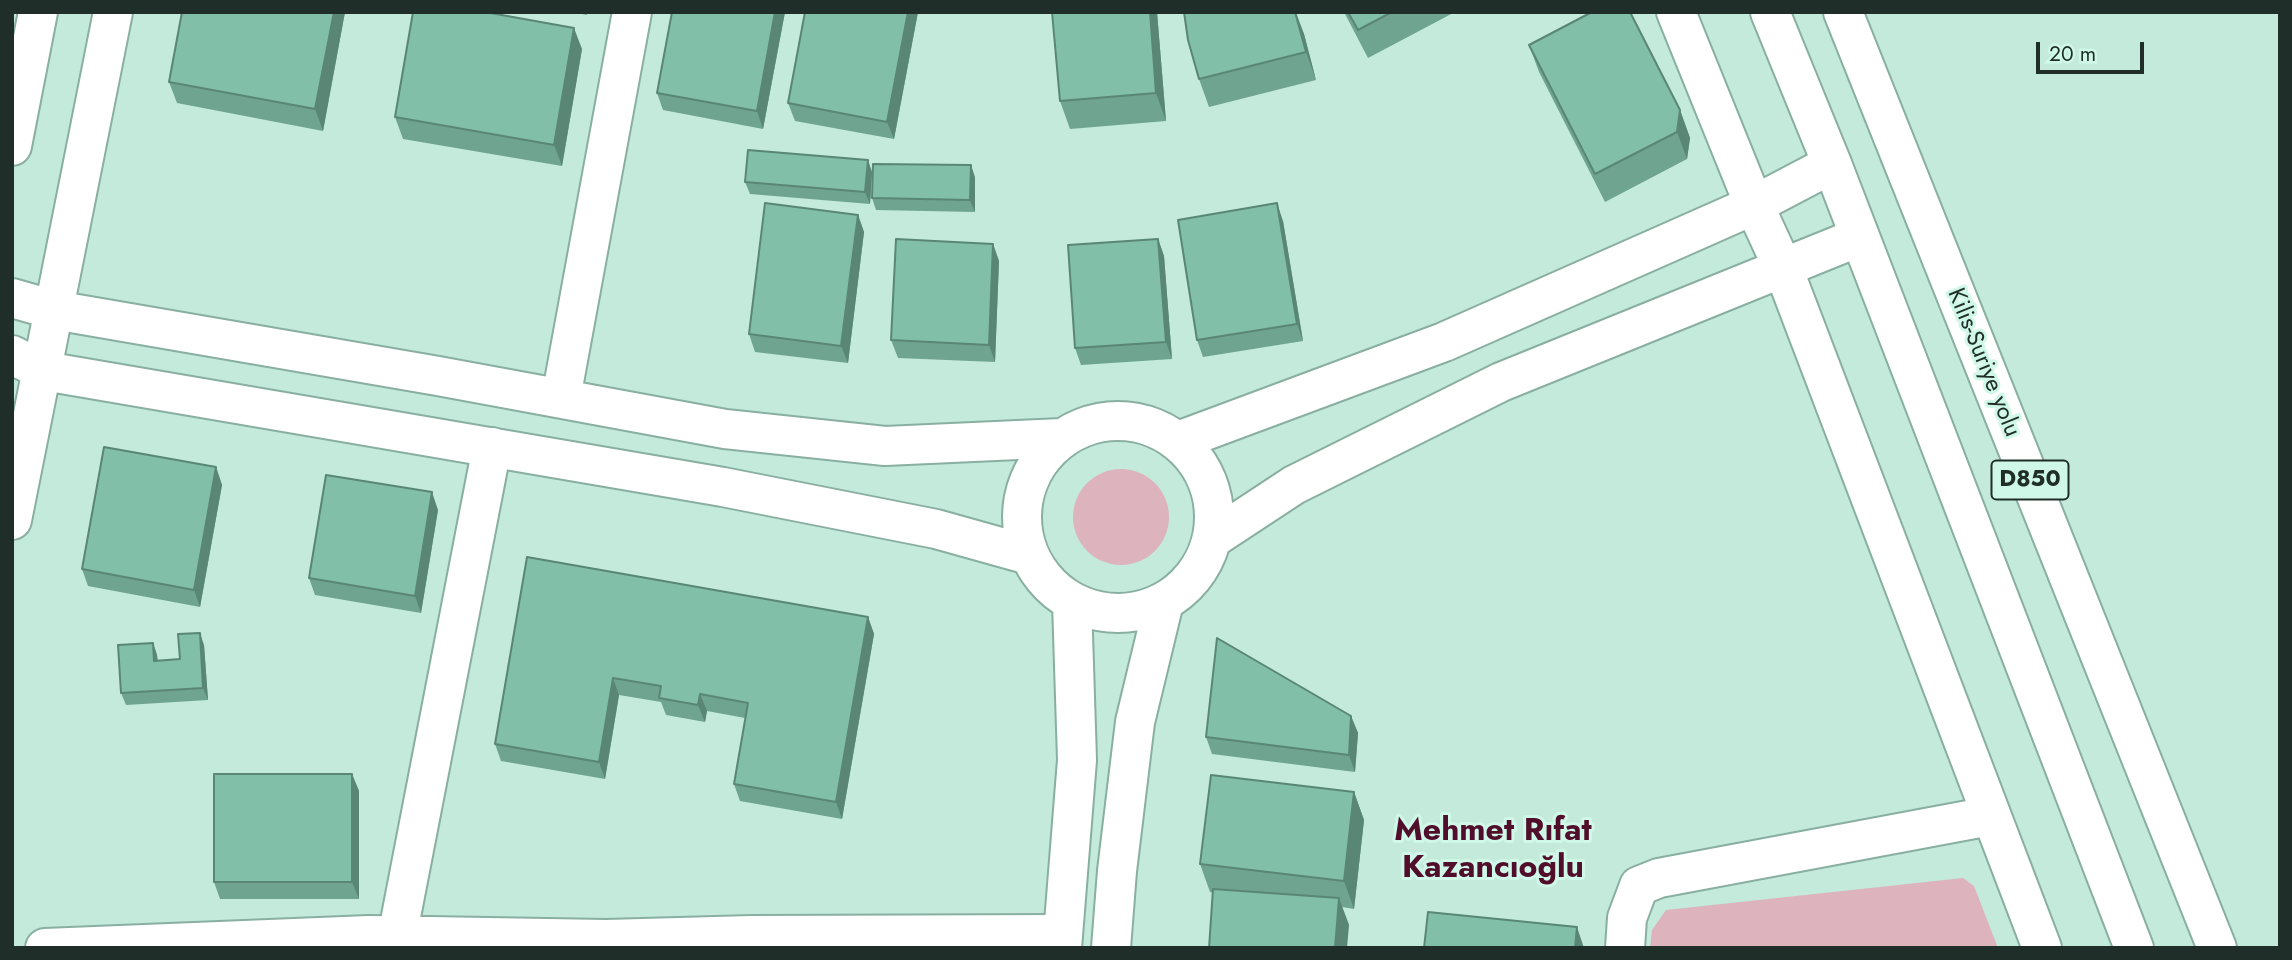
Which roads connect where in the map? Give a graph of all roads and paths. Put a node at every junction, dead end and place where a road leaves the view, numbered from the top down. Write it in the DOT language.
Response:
graph roads {
  1 [pos="38,12"];
  2 [pos="113,12"];
  3 [pos="632,12"];
  4 [pos="1676,12"];
  5 [pos="1769,12"];
  6 [pos="1843,12"];
  7 [pos="12,146"];
  8 [pos="1832,164"];
  9 [pos="1754,205"];
  10 [pos="1859,237"];
  11 [pos="1783,268"];
  12 [pos="12,298"];
  13 [pos="54,310"];
  14 [pos="28,363"];
  15 [pos="561,398"];
  16 [pos="1062,438"];
  17 [pos="1178,441"];
  18 [pos="492,447"];
  19 [pos="12,520"];
  20 [pos="1212,539"];
  21 [pos="1029,555"];
  22 [pos="1072,602"];
  23 [pos="1164,602"];
  24 [pos="1990,816"];
  25 [pos="379,940"];
  26 [pos="1062,941"];
  27 [pos="606,943"];
  28 [pos="45,948"];
  29 [pos="1111,948"];
  30 [pos="1625,948"];
  31 [pos="2042,948"];
  32 [pos="2134,948"];
  33 [pos="2217,948"];
  1 -- 7 [label="main road"];
  2 -- 13 [label="main road"];
  3 -- 15 [label="main road"];
  4 -- 9 [label="main road"];
  5 -- 8 [label="main road, D850"];
  6 -- 33 [label="main road, Kilis-Suriye yolu / D850"];
  8 -- 9 [label="main road"];
  8 -- 10 [label="main road, D850"];
  9 -- 11 [label="main road"];
  9 -- 17 [label="main road"];
  10 -- 11 [label="main road"];
  10 -- 32 [label="main road, D850"];
  11 -- 20 [label="main road"];
  11 -- 24 [label="main road"];
  12 -- 13 [label="main road"];
  13 -- 14 [label="main road"];
  13 -- 15 [label="main road"];
  14 -- 18 [label="main road"];
  14 -- 19 [label="main road"];
  15 -- 16 [label="main road"];
  16 -- 17 [label="main road"];
  16 -- 21 [label="main road"];
  17 -- 20 [label="main road"];
  18 -- 21 [label="main road"];
  18 -- 25 [label="main road"];
  20 -- 23 [label="main road"];
  21 -- 22 [label="main road"];
  22 -- 23 [label="main road"];
  22 -- 26 [label="main road"];
  23 -- 29 [label="main road"];
  24 -- 30 [label="main road"];
  24 -- 31 [label="main road"];
  25 -- 27 [label="main road"];
  25 -- 28 [label="main road"];
  26 -- 27 [label="main road"];
}
